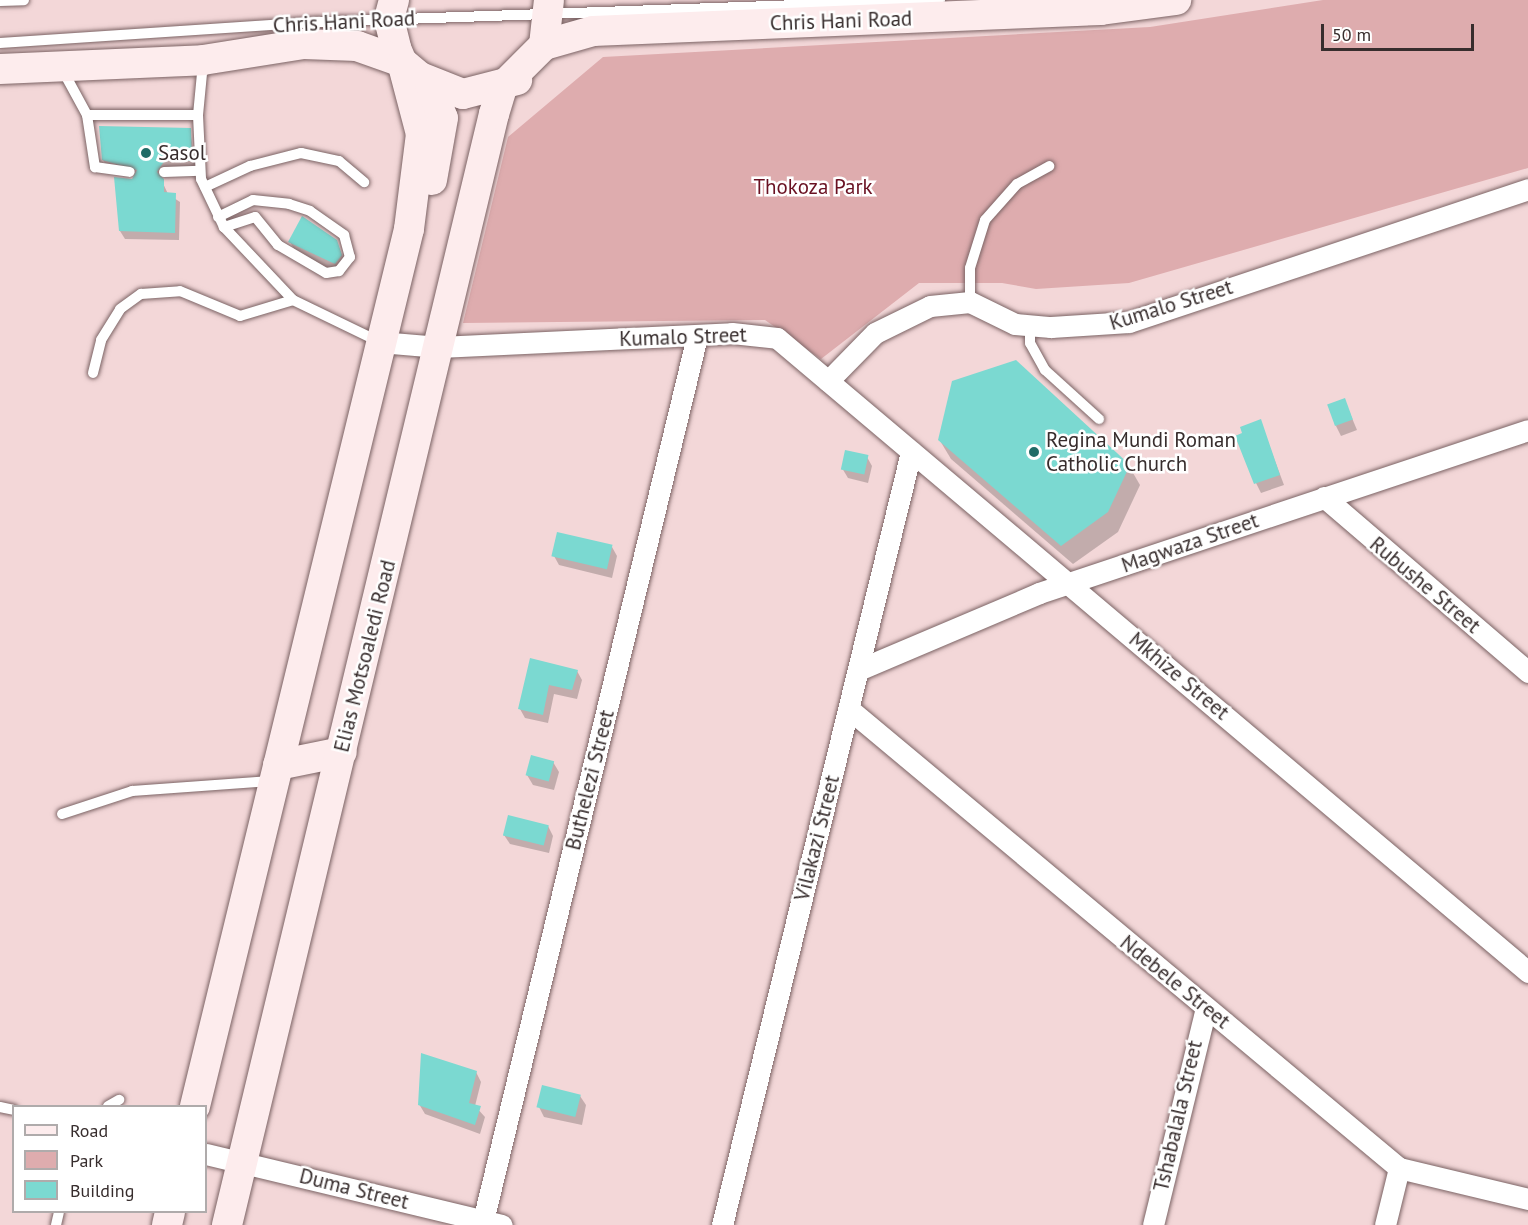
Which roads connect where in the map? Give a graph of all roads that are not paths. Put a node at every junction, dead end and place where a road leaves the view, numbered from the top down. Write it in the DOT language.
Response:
graph roads {
  1 [pos="24,0"];
  2 [pos="940,0"];
  3 [pos="1176,0"];
  4 [pos="0,1"];
  5 [pos="550,7"];
  6 [pos="392,10"];
  7 [pos="640,29"];
  8 [pos="0,43"];
  9 [pos="544,45"];
  10 [pos="203,60"];
  11 [pos="402,62"];
  12 [pos="61,66"];
  13 [pos="0,69"];
  14 [pos="430,84"];
  15 [pos="502,87"];
  16 [pos="87,114"];
  17 [pos="198,115"];
  18 [pos="1049,166"];
  19 [pos="200,171"];
  20 [pos="130,172"];
  21 [pos="164,172"];
  22 [pos="364,182"];
  23 [pos="205,187"];
  24 [pos="1528,189"];
  25 [pos="218,217"];
  26 [pos="225,227"];
  27 [pos="410,229"];
  28 [pos="292,300"];
  29 [pos="970,302"];
  30 [pos="1030,325"];
  31 [pos="697,336"];
  32 [pos="380,342"];
  33 [pos="439,347"];
  34 [pos="93,373"];
  35 [pos="828,381"];
  36 [pos="1099,419"];
  37 [pos="1528,430"];
  38 [pos="911,452"];
  39 [pos="1324,497"];
  40 [pos="1068,585"];
  41 [pos="858,670"];
  42 [pos="1528,672"];
  43 [pos="849,710"];
  44 [pos="342,752"];
  45 [pos="276,773"];
  46 [pos="62,813"];
  47 [pos="1528,972"];
  48 [pos="1206,1008"];
  49 [pos="119,1100"];
  50 [pos="111,1105"];
  51 [pos="195,1105"];
  52 [pos="207,1154"];
  53 [pos="243,1162"];
  54 [pos="1399,1168"];
  55 [pos="1528,1199"];
  56 [pos="489,1224"];
  57 [pos="227,1225"];
  58 [pos="722,1225"];
  59 [pos="1153,1225"];
  60 [pos="1385,1225"];
  1 -- 4 [label="lane"];
  2 -- 5 [label="lane, Chris Hani Road"];
  3 -- 7 [label="main road, Chris Hani Road"];
  5 -- 6 [label="lane, Chris Hani Road"];
  5 -- 9 [label="main road"];
  6 -- 8 [label="lane, Chris Hani Road"];
  6 -- 11 [label="main road"];
  7 -- 9 [label="main road, Chris Hani Road"];
  7 -- 15 [label="main road"];
  9 -- 15 [label="main road"];
  10 -- 11 [label="main road, Chris Hani Road"];
  10 -- 12 [label="main road, Chris Hani Road"];
  10 -- 17 [label="lane"];
  11 -- 14 [label="main road, Chris Hani Road"];
  11 -- 27 [label="main road"];
  12 -- 13 [label="main road, Chris Hani Road"];
  12 -- 16 [label="lane"];
  14 -- 15 [label="main road"];
  14 -- 27 [label="main road"];
  15 -- 33 [label="main road, Elias Motsoaledi Road"];
  16 -- 17 [label="lane"];
  16 -- 20 [label="lane"];
  17 -- 19 [label="lane"];
  18 -- 29 [label="lane"];
  19 -- 21 [label="lane"];
  19 -- 23 [label="lane"];
  22 -- 23 [label="lane"];
  23 -- 25 [label="lane"];
  24 -- 30 [label="street, Kumalo Street"];
  25 -- 26 [label="lane"];
  25 -- 26 [label="lane"];
  26 -- 28 [label="lane"];
  27 -- 32 [label="main road"];
  28 -- 32 [label="lane"];
  28 -- 34 [label="lane"];
  29 -- 30 [label="street, Kumalo Street"];
  29 -- 35 [label="street, Kumalo Street"];
  30 -- 36 [label="lane"];
  31 -- 33 [label="street, Kumalo Street"];
  31 -- 35 [label="street, Kumalo Street"];
  31 -- 56 [label="street, Buthelezi Street"];
  32 -- 33 [label="street, Kumalo Street"];
  32 -- 45 [label="main road"];
  33 -- 44 [label="main road, Elias Motsoaledi Road"];
  35 -- 38 [label="street, Mkhize Street"];
  37 -- 39 [label="street, Magwaza Street"];
  38 -- 40 [label="street, Mkhize Street"];
  38 -- 41 [label="street, Vilakazi Street"];
  39 -- 40 [label="street, Magwaza Street"];
  39 -- 42 [label="street, Rubushe Street"];
  40 -- 41 [label="street, Magwaza Street"];
  40 -- 47 [label="street, Mkhize Street"];
  41 -- 43 [label="street, Vilakazi Street"];
  43 -- 48 [label="street, Ndebele Street"];
  43 -- 58 [label="street, Vilakazi Street"];
  44 -- 45 [label="main road"];
  44 -- 53 [label="main road, Elias Motsoaledi Road"];
  45 -- 46 [label="lane"];
  45 -- 51 [label="main road"];
  48 -- 54 [label="street, Ndebele Street"];
  48 -- 59 [label="street, Tshabalala Street"];
  49 -- 50 [label="lane"];
  52 -- 53 [label="street, Duma Street"];
  53 -- 56 [label="street, Duma Street"];
  53 -- 57 [label="main road, Elias Motsoaledi Road"];
  54 -- 55 [label="street, Ndebele Street"];
  54 -- 60 [label="street"];
}
